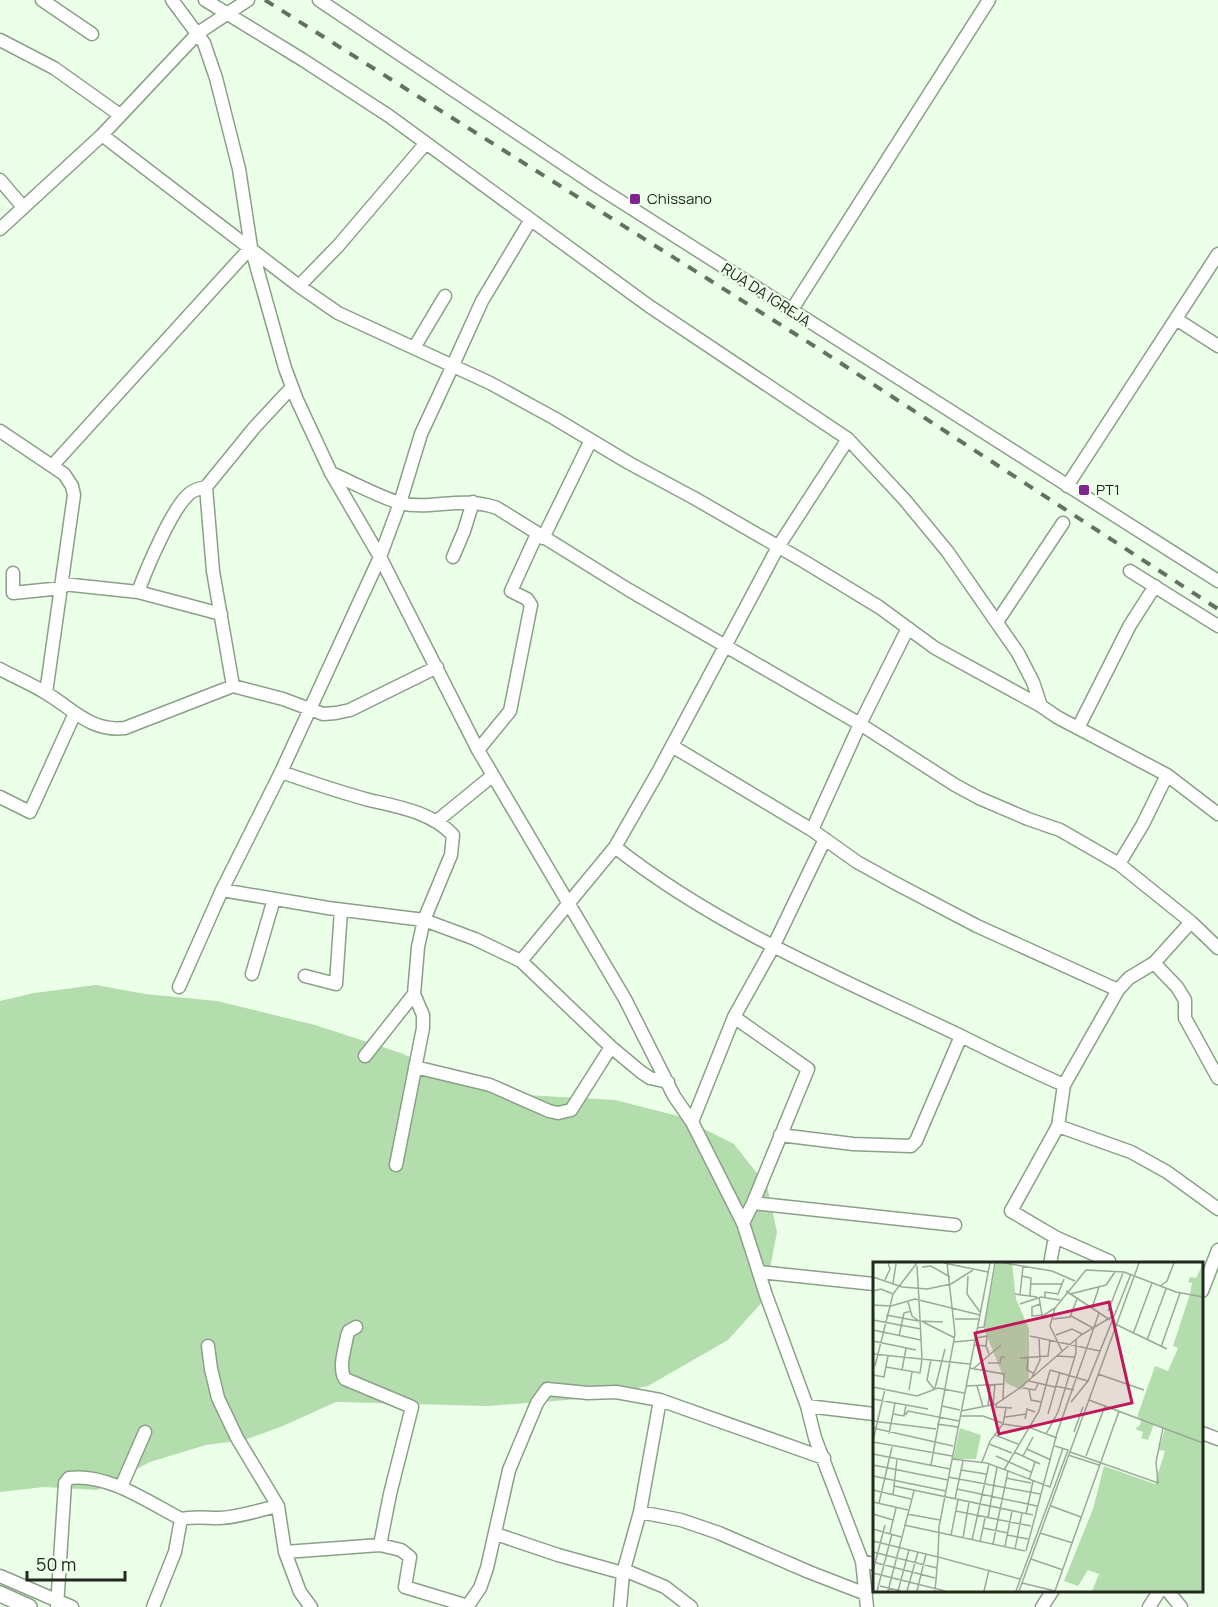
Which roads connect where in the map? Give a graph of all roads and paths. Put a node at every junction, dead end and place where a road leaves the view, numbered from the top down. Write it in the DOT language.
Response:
graph roads {
  1 [pos="42,0"];
  2 [pos="171,0"];
  3 [pos="205,0"];
  4 [pos="248,0"];
  5 [pos="319,0"];
  6 [pos="988,0"];
  7 [pos="227,13"];
  8 [pos="198,33"];
  9 [pos="92,34"];
  10 [pos="0,40"];
  11 [pos="120,115"];
  12 [pos="102,135"];
  13 [pos="426,143"];
  14 [pos="0,180"];
  15 [pos="23,207"];
  16 [pos="530,221"];
  17 [pos="0,230"];
  18 [pos="251,247"];
  19 [pos="1218,254"];
  20 [pos="299,286"];
  21 [pos="445,296"];
  22 [pos="791,311"];
  23 [pos="1176,319"];
  24 [pos="1218,346"];
  25 [pos="414,348"];
  26 [pos="453,365"];
  27 [pos="292,387"];
  28 [pos="0,431"];
  29 [pos="848,439"];
  30 [pos="591,440"];
  31 [pos="52,466"];
  32 [pos="331,473"];
  33 [pos="1067,486"];
  34 [pos="206,487"];
  35 [pos="473,502"];
  36 [pos="400,503"];
  37 [pos="1063,523"];
  38 [pos="540,536"];
  39 [pos="778,547"];
  40 [pos="380,557"];
  41 [pos="453,557"];
  42 [pos="1130,571"];
  43 [pos="13,573"];
  44 [pos="1218,582"];
  45 [pos="63,586"];
  46 [pos="1155,586"];
  47 [pos="138,592"];
  48 [pos="221,614"];
  49 [pos="997,622"];
  50 [pos="1218,626"];
  51 [pos="909,628"];
  52 [pos="727,645"];
  53 [pos="437,667"];
  54 [pos="0,669"];
  55 [pos="233,686"];
  56 [pos="46,693"];
  57 [pos="1041,706"];
  58 [pos="310,709"];
  59 [pos="75,713"];
  60 [pos="860,724"];
  61 [pos="1078,728"];
  62 [pos="672,746"];
  63 [pos="478,750"];
  64 [pos="280,772"];
  65 [pos="1167,775"];
  66 [pos="492,776"];
  67 [pos="0,797"];
  68 [pos="1218,814"];
  69 [pos="437,821"];
  70 [pos="812,830"];
  71 [pos="825,840"];
  72 [pos="615,847"];
  73 [pos="1119,864"];
  74 [pos="222,890"];
  75 [pos="274,899"];
  76 [pos="569,904"];
  77 [pos="341,910"];
  78 [pos="424,920"];
  79 [pos="1191,922"];
  80 [pos="773,947"];
  81 [pos="1218,948"];
  82 [pos="521,961"];
  83 [pos="1154,963"];
  84 [pos="252,975"];
  85 [pos="305,976"];
  86 [pos="178,987"];
  87 [pos="1118,990"];
  88 [pos="414,994"];
  89 [pos="734,1017"];
  90 [pos="962,1036"];
  91 [pos="611,1047"];
  92 [pos="365,1056"];
  93 [pos="415,1067"];
  94 [pos="1218,1078"];
  95 [pos="668,1082"];
  96 [pos="1064,1085"];
  97 [pos="692,1122"];
  98 [pos="1058,1126"];
  99 [pos="780,1135"];
  100 [pos="396,1165"];
  101 [pos="753,1203"];
  102 [pos="1218,1209"];
  103 [pos="742,1223"];
  104 [pos="955,1225"];
  105 [pos="1055,1237"];
  106 [pos="1218,1250"];
  107 [pos="1109,1261"];
  108 [pos="1050,1262"];
  109 [pos="759,1272"];
  110 [pos="873,1284"];
  111 [pos="1203,1288"];
  112 [pos="356,1327"];
  113 [pos="208,1346"];
  114 [pos="660,1400"];
  115 [pos="807,1406"];
  116 [pos="873,1414"];
  117 [pos="145,1432"];
  118 [pos="1203,1433"];
  119 [pos="1218,1439"];
  120 [pos="824,1458"];
  121 [pos="121,1487"];
  122 [pos="278,1506"];
  123 [pos="640,1512"];
  124 [pos="181,1519"];
  125 [pos="496,1534"];
  126 [pos="380,1545"];
  127 [pos="285,1552"];
  128 [pos="868,1563"];
  129 [pos="623,1572"];
  130 [pos="0,1576"];
  131 [pos="1052,1592"];
  132 [pos="1159,1592"];
  133 [pos="1169,1592"];
  134 [pos="0,1594"];
  135 [pos="866,1594"];
  136 [pos="57,1604"];
  137 [pos="468,1606"];
  138 [pos="29,1607"];
  139 [pos="72,1607"];
  140 [pos="153,1607"];
  141 [pos="311,1607"];
  142 [pos="620,1607"];
  143 [pos="691,1607"];
  144 [pos="867,1607"];
  145 [pos="1042,1607"];
  146 [pos="1149,1607"];
  147 [pos="1181,1607"];
  1 -- 9 [label="street"];
  2 -- 8 [label="street"];
  3 -- 7 [label="street"];
  4 -- 7 [label="street"];
  5 -- 22 [label="street, RUA DA IGREJA"];
  6 -- 22 [label="street"];
  7 -- 8 [label="street"];
  7 -- 13 [label="street"];
  8 -- 11 [label="street"];
  8 -- 18 [label="street"];
  10 -- 11 [label="street"];
  11 -- 12 [label="street"];
  12 -- 15 [label="street"];
  12 -- 18 [label="street"];
  13 -- 16 [label="street"];
  13 -- 20 [label="street"];
  14 -- 15 [label="street"];
  15 -- 17 [label="street"];
  16 -- 26 [label="street"];
  16 -- 29 [label="street"];
  18 -- 20 [label="street"];
  18 -- 27 [label="street"];
  18 -- 31 [label="street"];
  19 -- 23 [label="street"];
  20 -- 25 [label="street"];
  21 -- 25 [label="street"];
  22 -- 33 [label="street, RUA DA IGREJA"];
  23 -- 24 [label="street"];
  23 -- 33 [label="street"];
  25 -- 26 [label="street"];
  26 -- 30 [label="street"];
  26 -- 36 [label="street"];
  27 -- 32 [label="street"];
  27 -- 34 [label="street"];
  28 -- 31 [label="street"];
  29 -- 39 [label="street"];
  29 -- 49 [label="street"];
  30 -- 38 [label="street"];
  30 -- 39 [label="street"];
  31 -- 45 [label="street"];
  32 -- 36 [label="street"];
  32 -- 40 [label="street"];
  33 -- 44 [label="street, RUA DA IGREJA"];
  34 -- 47 [label="street"];
  34 -- 48 [label="street"];
  35 -- 36 [label="street"];
  35 -- 38 [label="street"];
  35 -- 41 [label="street"];
  36 -- 40 [label="street"];
  37 -- 49 [label="street"];
  38 -- 52 [label="street"];
  38 -- 63 [label="street"];
  39 -- 51 [label="street"];
  39 -- 52 [label="street"];
  40 -- 53 [label="street"];
  40 -- 58 [label="street"];
  42 -- 46 [label="street"];
  43 -- 45 [label="street"];
  45 -- 47 [label="street"];
  45 -- 56 [label="street"];
  46 -- 50 [label="street"];
  46 -- 61 [label="street"];
  47 -- 48 [label="street"];
  48 -- 55 [label="street"];
  49 -- 57 [label="street"];
  51 -- 57 [label="street"];
  51 -- 60 [label="street"];
  52 -- 60 [label="street"];
  52 -- 62 [label="street"];
  53 -- 58 [label="street"];
  53 -- 63 [label="street"];
  54 -- 56 [label="street"];
  55 -- 58 [label="street"];
  55 -- 59 [label="street"];
  56 -- 59 [label="street"];
  57 -- 61 [label="street"];
  58 -- 64 [label="street"];
  59 -- 67 [label="street"];
  60 -- 70 [label="street"];
  60 -- 73 [label="street"];
  61 -- 65 [label="street"];
  62 -- 70 [label="street"];
  62 -- 72 [label="street"];
  63 -- 66 [label="street"];
  64 -- 69 [label="street"];
  64 -- 74 [label="street"];
  65 -- 68 [label="street"];
  65 -- 73 [label="street"];
  66 -- 69 [label="street"];
  66 -- 76 [label="street"];
  69 -- 78 [label="street"];
  70 -- 71 [label="street"];
  71 -- 80 [label="street"];
  71 -- 87 [label="street"];
  72 -- 76 [label="street"];
  72 -- 80 [label="street"];
  73 -- 79 [label="street"];
  74 -- 75 [label="street"];
  74 -- 86 [label="street"];
  75 -- 77 [label="street"];
  75 -- 84 [label="street"];
  76 -- 82 [label="street"];
  76 -- 95 [label="street"];
  77 -- 78 [label="street"];
  77 -- 85 [label="street"];
  78 -- 82 [label="street"];
  78 -- 88 [label="street"];
  79 -- 81 [label="street"];
  79 -- 83 [label="street"];
  80 -- 89 [label="street"];
  80 -- 90 [label="street"];
  82 -- 91 [label="street"];
  83 -- 87 [label="street"];
  83 -- 94 [label="street"];
  87 -- 96 [label="street"];
  88 -- 92 [label="street"];
  88 -- 93 [label="street"];
  89 -- 97 [label="street"];
  89 -- 99 [label="street"];
  90 -- 96 [label="street"];
  90 -- 99 [label="street"];
  91 -- 93 [label="street"];
  91 -- 95 [label="street"];
  93 -- 100 [label="street"];
  95 -- 97 [label="street"];
  96 -- 98 [label="street"];
  97 -- 103 [label="street"];
  98 -- 102 [label="street"];
  98 -- 105 [label="street"];
  99 -- 101 [label="street"];
  101 -- 103 [label="street"];
  101 -- 104 [label="street"];
  103 -- 109 [label="street"];
  105 -- 107 [label="street"];
  105 -- 108 [label="street"];
  106 -- 111 [label="street"];
  109 -- 110 [label="street"];
  109 -- 115 [label="street"];
  112 -- 126 [label="street"];
  113 -- 122 [label="street"];
  114 -- 120 [label="street"];
  114 -- 123 [label="street"];
  114 -- 125 [label="street"];
  115 -- 116 [label="street"];
  115 -- 120 [label="street"];
  117 -- 121 [label="street"];
  118 -- 119 [label="street"];
  120 -- 128 [label="street"];
  121 -- 124 [label="street"];
  121 -- 136 [label="street"];
  122 -- 124 [label="street"];
  122 -- 127 [label="street"];
  123 -- 129 [label="street"];
  123 -- 135 [label="street"];
  124 -- 140 [label="street"];
  125 -- 129 [label="street"];
  125 -- 137 [label="street"];
  126 -- 127 [label="street"];
  126 -- 137 [label="street"];
  127 -- 141 [label="street"];
  128 -- 135 [label="street"];
  129 -- 142 [label="street"];
  129 -- 143 [label="street"];
  130 -- 136 [label="street"];
  131 -- 145 [label="street"];
  132 -- 146 [label="street"];
  133 -- 147 [label="street"];
  134 -- 138 [label="street"];
  135 -- 144 [label="street"];
  136 -- 139 [label="street"];
}
